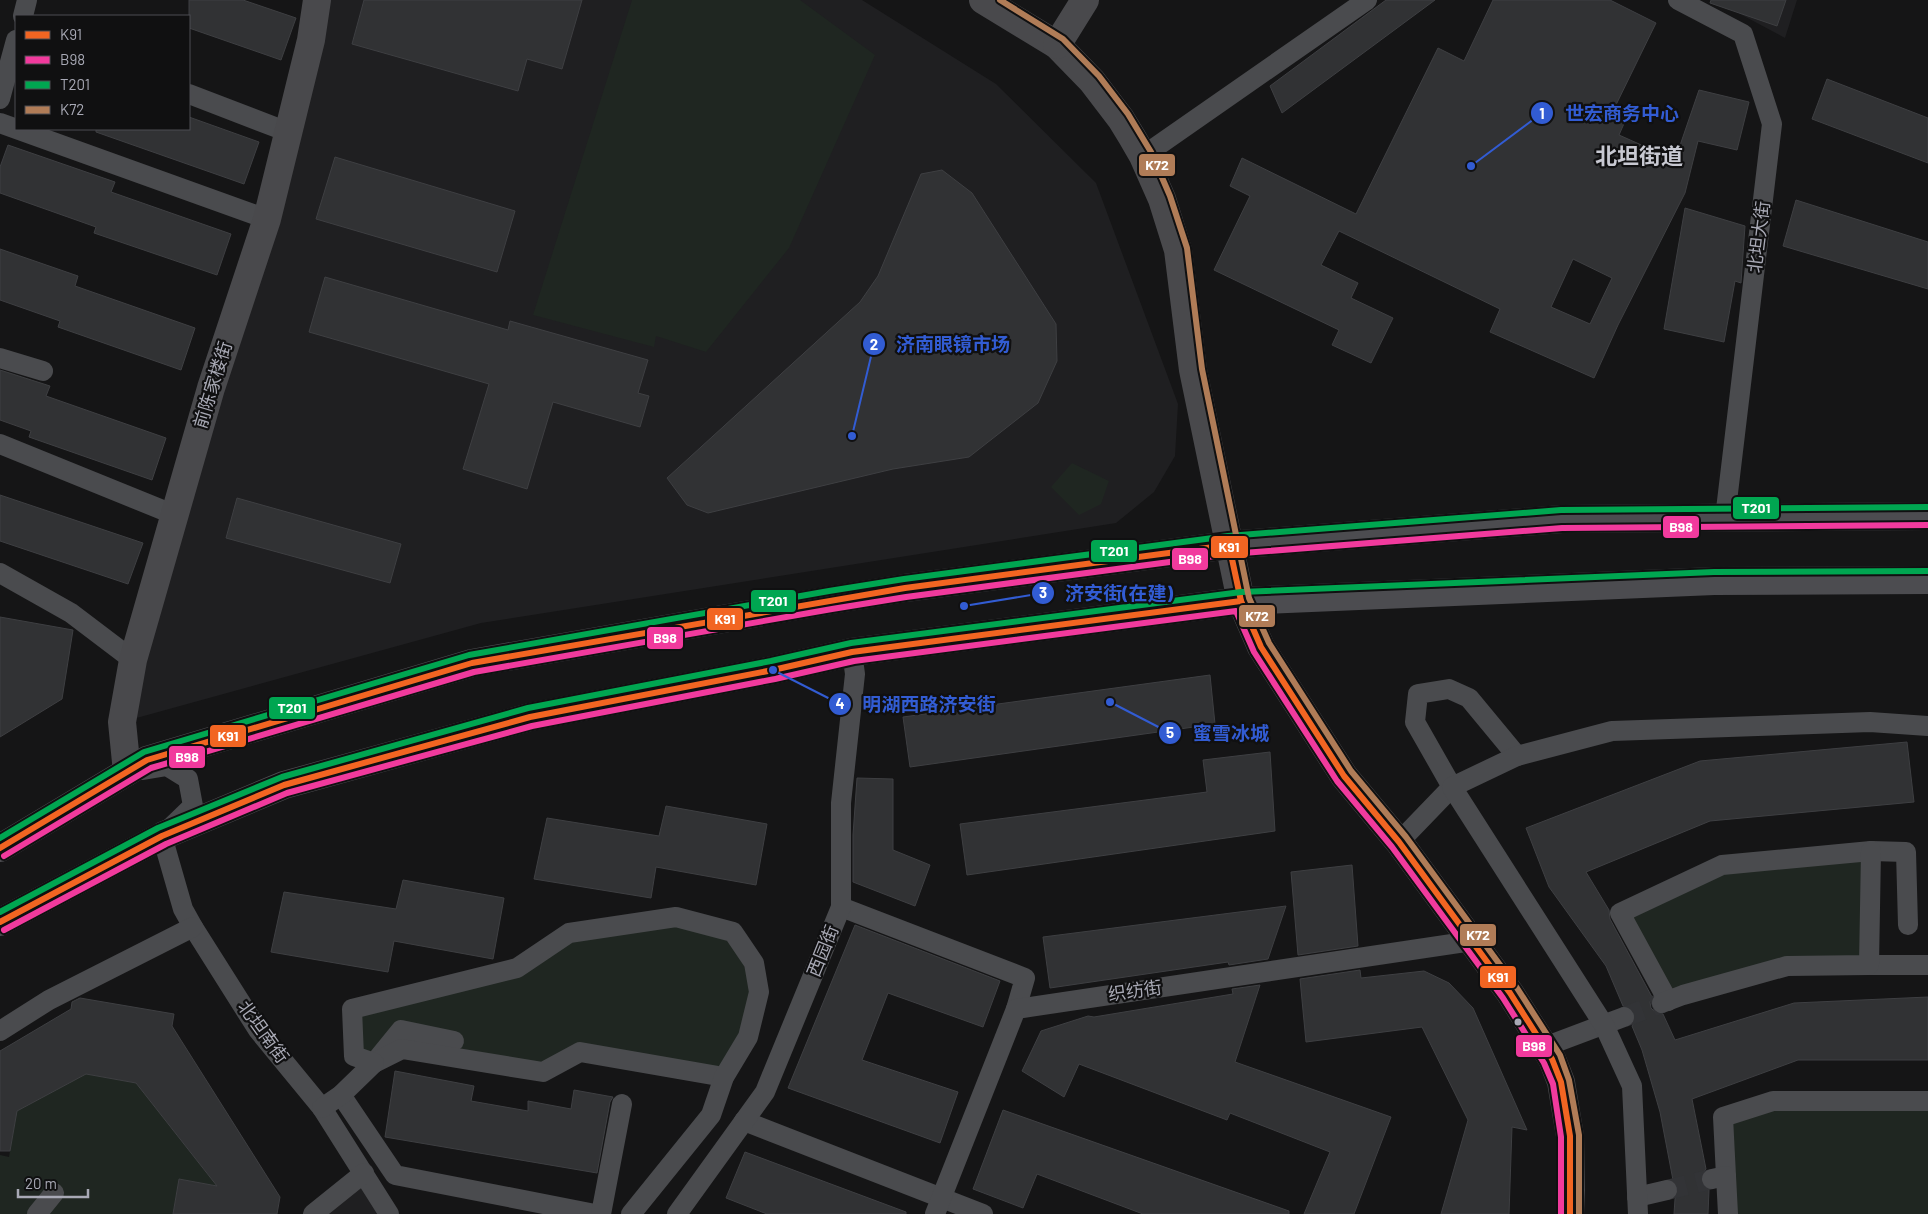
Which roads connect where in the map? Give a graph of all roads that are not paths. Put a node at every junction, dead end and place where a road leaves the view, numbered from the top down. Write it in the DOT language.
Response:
graph roads {
  1 [pos="27,0"];
  2 [pos="983,0"];
  3 [pos="1085,0"];
  4 [pos="1367,0"];
  5 [pos="1678,0"];
  6 [pos="312,2"];
  7 [pos="23,15"];
  8 [pos="15,44"];
  9 [pos="1057,45"];
  10 [pos="190,94"];
  11 [pos="0,98"];
  12 [pos="0,123"];
  13 [pos="15,128"];
  14 [pos="19,130"];
  15 [pos="288,132"];
  16 [pos="1143,156"];
  17 [pos="267,219"];
  18 [pos="0,358"];
  19 [pos="43,371"];
  20 [pos="0,444"];
  21 [pos="174,515"];
  22 [pos="1928,516"];
  23 [pos="1725,518"];
  24 [pos="1229,545"];
  25 [pos="0,573"];
  26 [pos="1928,580"];
  27 [pos="24,586"];
  28 [pos="0,588"];
  29 [pos="1241,601"];
  30 [pos="852,652"];
  31 [pos="133,660"];
  32 [pos="1928,726"];
  33 [pos="1517,756"];
  34 [pos="127,772"];
  35 [pos="1452,787"];
  36 [pos="162,836"];
  37 [pos="1399,842"];
  38 [pos="0,848"];
  39 [pos="1871,851"];
  40 [pos="841,907"];
  41 [pos="0,922"];
  42 [pos="1908,925"];
  43 [pos="193,927"];
  44 [pos="1472,941"];
  45 [pos="1869,965"];
  46 [pos="1928,965"];
  47 [pos="1016,1009"];
  48 [pos="1624,1017"];
  49 [pos="1604,1025"];
  50 [pos="0,1031"];
  51 [pos="454,1041"];
  52 [pos="1544,1047"];
  53 [pos="374,1063"];
  54 [pos="724,1078"];
  55 [pos="341,1095"];
  56 [pos="1928,1102"];
  57 [pos="622,1104"];
  58 [pos="322,1108"];
  59 [pos="744,1121"];
  60 [pos="364,1173"];
  61 [pos="1667,1190"];
  62 [pos="54,1193"];
  63 [pos="938,1205"];
  64 [pos="1637,1206"];
  65 [pos="37,1214"];
  66 [pos="313,1214"];
  67 [pos="389,1214"];
  68 [pos="595,1214"];
  69 [pos="601,1214"];
  70 [pos="631,1214"];
  71 [pos="677,1214"];
  72 [pos="983,1214"];
  73 [pos="1570,1214"];
  74 [pos="1728,1214"];
  1 -- 7 [label="street"];
  2 -- 9 [label="main road"];
  3 -- 9 [label="main road"];
  4 -- 16 [label="street"];
  5 -- 23 [label="street, 北坦大街"];
  6 -- 15 [label="main road, 前陈家楼街"];
  8 -- 11 [label="street"];
  9 -- 16 [label="main road"];
  10 -- 15 [label="street"];
  12 -- 13 [label="street"];
  14 -- 17 [label="street"];
  15 -- 17 [label="main road, 前陈家楼街"];
  16 -- 24 [label="main road"];
  17 -- 21 [label="main road, 前陈家楼街"];
  18 -- 19 [label="street"];
  20 -- 21 [label="street"];
  21 -- 31 [label="main road, 前陈家楼街"];
  22 -- 23 [label="main road"];
  23 -- 24 [label="main road"];
  24 -- 29 [label="main road"];
  24 -- 34 [label="main road"];
  25 -- 27 [label="street"];
  26 -- 29 [label="main road"];
  27 -- 28 [label="street"];
  27 -- 31 [label="street"];
  29 -- 30 [label="main road"];
  29 -- 37 [label="main road"];
  30 -- 36 [label="main road"];
  30 -- 40 [label="street, 西园街"];
  31 -- 34 [label="main road, 前陈家楼街"];
  32 -- 33 [label="street"];
  33 -- 35 [label="street"];
  33 -- 35 [label="street"];
  34 -- 36 [label="street"];
  34 -- 38 [label="main road"];
  35 -- 37 [label="street"];
  35 -- 49 [label="street"];
  36 -- 41 [label="main road"];
  36 -- 43 [label="street, 北坦南街"];
  37 -- 44 [label="main road"];
  39 -- 42 [label="street"];
  39 -- 45 [label="street"];
  39 -- 45 [label="street"];
  40 -- 47 [label="street"];
  40 -- 59 [label="street, 西园街"];
  43 -- 50 [label="street"];
  43 -- 58 [label="street, 北坦南街"];
  44 -- 47 [label="street, 织纺街"];
  44 -- 52 [label="main road"];
  45 -- 46 [label="street"];
  47 -- 63 [label="street"];
  48 -- 49 [label="street"];
  49 -- 52 [label="street"];
  49 -- 64 [label="street"];
  51 -- 53 [label="street"];
  52 -- 73 [label="main road"];
  53 -- 54 [label="street"];
  53 -- 54 [label="street"];
  53 -- 55 [label="street"];
  54 -- 70 [label="street"];
  55 -- 58 [label="street"];
  55 -- 68 [label="street"];
  56 -- 74 [label="street"];
  57 -- 69 [label="street"];
  58 -- 60 [label="street, 北坦南街"];
  59 -- 63 [label="street"];
  59 -- 71 [label="street, 西园街"];
  60 -- 66 [label="street"];
  60 -- 67 [label="street, 北坦南街"];
  61 -- 64 [label="street"];
  62 -- 65 [label="street"];
  63 -- 72 [label="street"];
}
